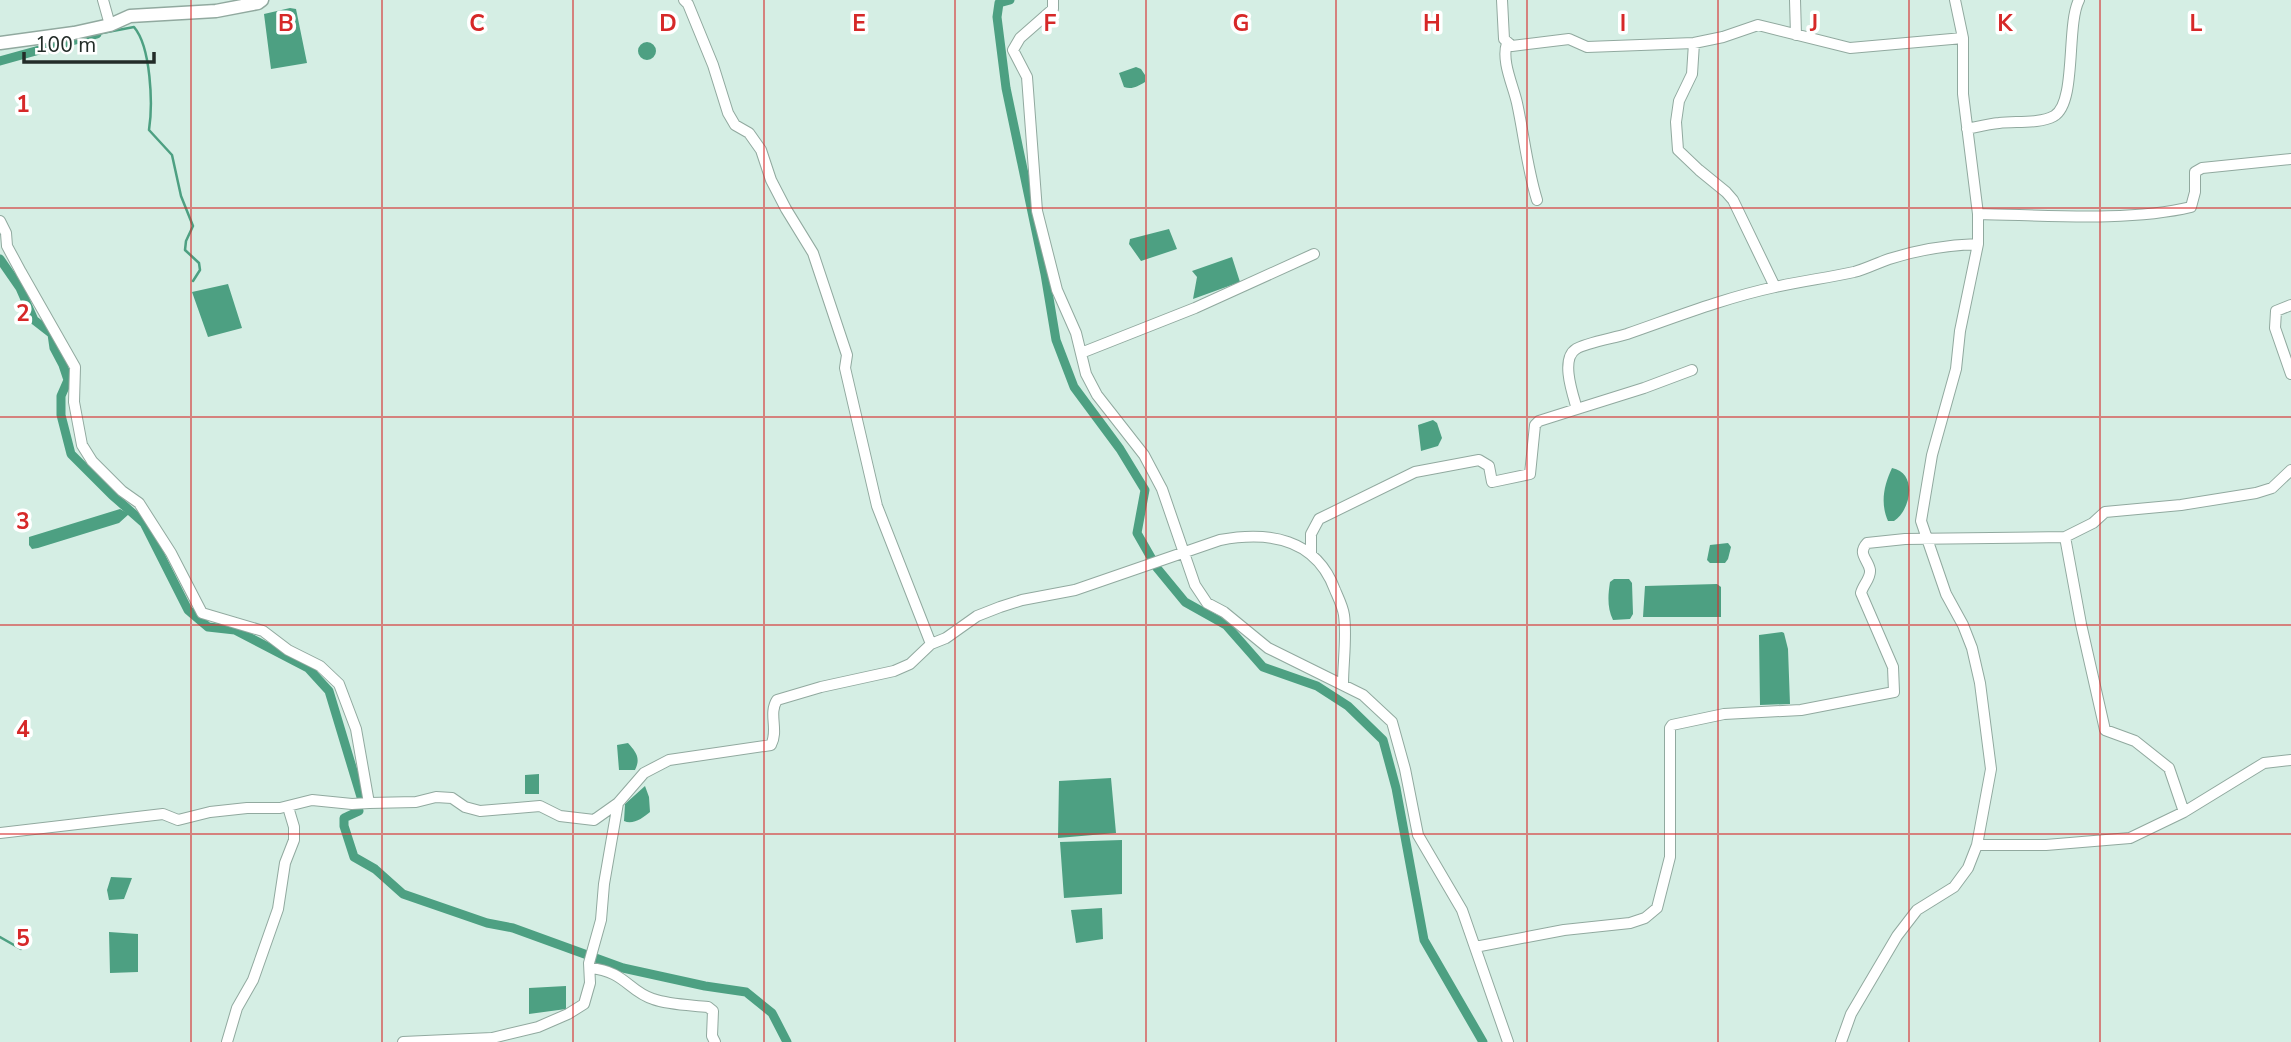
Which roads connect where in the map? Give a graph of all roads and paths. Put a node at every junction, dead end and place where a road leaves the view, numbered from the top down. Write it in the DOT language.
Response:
graph roads {
  1 [pos="103,0"];
  2 [pos="262,0"];
  3 [pos="684,0"];
  4 [pos="1053,0"];
  5 [pos="1502,0"];
  6 [pos="1795,0"];
  7 [pos="1955,0"];
  8 [pos="2079,0"];
  9 [pos="110,25"];
  10 [pos="1796,35"];
  11 [pos="1963,38"];
  12 [pos="0,43"];
  13 [pos="1507,43"];
  14 [pos="1694,43"];
  15 [pos="1967,129"];
  16 [pos="2291,159"];
  17 [pos="1537,200"];
  18 [pos="1978,215"];
  19 [pos="0,221"];
  20 [pos="1978,244"];
  21 [pos="1314,254"];
  22 [pos="1774,287"];
  23 [pos="2291,305"];
  24 [pos="1081,353"];
  25 [pos="1692,370"];
  26 [pos="2291,374"];
  27 [pos="1577,409"];
  28 [pos="2291,470"];
  29 [pos="2065,537"];
  30 [pos="1927,539"];
  31 [pos="1183,551"];
  32 [pos="1311,552"];
  33 [pos="931,644"];
  34 [pos="1343,685"];
  35 [pos="2291,760"];
  36 [pos="369,803"];
  37 [pos="618,803"];
  38 [pos="288,807"];
  39 [pos="2184,812"];
  40 [pos="0,833"];
  41 [pos="1978,845"];
  42 [pos="1475,947"];
  43 [pos="590,968"];
  44 [pos="450,1040"];
  45 [pos="227,1042"];
  46 [pos="403,1042"];
  47 [pos="715,1042"];
  48 [pos="1508,1042"];
  49 [pos="1841,1042"];
  1 -- 9 [label="street"];
  2 -- 9 [label="street"];
  3 -- 33 [label="street"];
  4 -- 24 [label="street"];
  5 -- 13 [label="street"];
  6 -- 10 [label="street"];
  7 -- 11 [label="street"];
  8 -- 15 [label="street"];
  9 -- 12 [label="street"];
  10 -- 11 [label="street"];
  10 -- 14 [label="street"];
  11 -- 15 [label="street"];
  13 -- 14 [label="street"];
  13 -- 17 [label="street"];
  14 -- 22 [label="street"];
  15 -- 18 [label="street"];
  16 -- 18 [label="street"];
  18 -- 20 [label="street"];
  19 -- 36 [label="street"];
  20 -- 22 [label="street"];
  20 -- 30 [label="street"];
  21 -- 24 [label="street"];
  22 -- 27 [label="street"];
  23 -- 26 [label="street"];
  24 -- 31 [label="street"];
  25 -- 27 [label="street"];
  27 -- 32 [label="street"];
  28 -- 29 [label="street"];
  29 -- 30 [label="street"];
  29 -- 39 [label="street"];
  30 -- 41 [label="street"];
  30 -- 42 [label="street"];
  31 -- 32 [label="street"];
  31 -- 33 [label="street"];
  31 -- 34 [label="street"];
  32 -- 34 [label="street"];
  33 -- 37 [label="street"];
  34 -- 42 [label="street"];
  35 -- 39 [label="street"];
  36 -- 37 [label="street"];
  36 -- 38 [label="street"];
  37 -- 43 [label="street"];
  38 -- 40 [label="street"];
  38 -- 45 [label="street"];
  39 -- 41 [label="street"];
  41 -- 49 [label="street"];
  42 -- 48 [label="street"];
  43 -- 44 [label="street"];
  43 -- 47 [label="street"];
  44 -- 46 [label="street"];
}
